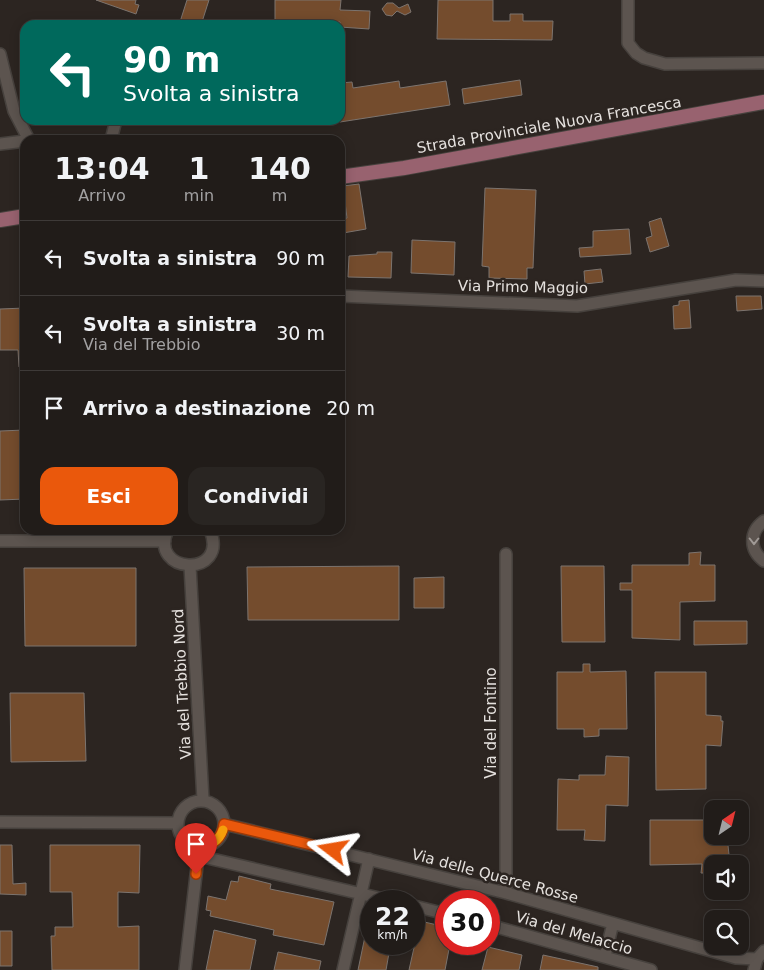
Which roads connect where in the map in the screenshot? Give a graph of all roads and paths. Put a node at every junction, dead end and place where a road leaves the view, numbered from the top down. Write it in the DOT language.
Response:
graph roads {
  1 [pos="628,0"];
  2 [pos="0,54"];
  3 [pos="764,64"];
  4 [pos="764,102"];
  5 [pos="20,123"];
  6 [pos="20,142"];
  7 [pos="0,144"];
  8 [pos="345,176"];
  9 [pos="20,217"];
  10 [pos="0,220"];
  11 [pos="764,281"];
  12 [pos="345,296"];
  13 [pos="764,521"];
  14 [pos="166,535"];
  15 [pos="212,535"];
  16 [pos="0,541"];
  17 [pos="506,554"];
  18 [pos="764,561"];
  19 [pos="190,566"];
  20 [pos="203,800"];
  21 [pos="0,822"];
  22 [pos="177,823"];
  23 [pos="224,824"];
  24 [pos="199,851"];
  25 [pos="369,859"];
  26 [pos="362,890"];
  27 [pos="506,893"];
  28 [pos="360,894"];
  29 [pos="360,898"];
  30 [pos="614,923"];
  31 [pos="500,928"];
  32 [pos="605,956"];
  33 [pos="757,963"];
  34 [pos="186,970"];
  35 [pos="343,970"];
  36 [pos="651,970"];
  1 -- 3 [label="street"];
  2 -- 5 [label="street"];
  4 -- 8 [label="main road, Strada Provinciale Nuova Francesca"];
  6 -- 7 [label="street"];
  9 -- 10 [label="main road"];
  11 -- 12 [label="street, Via Primo Maggio"];
  13 -- 18 [label="street, one-way"];
  14 -- 16 [label="street"];
  14 -- 19 [label="street"];
  15 -- 19 [label="street"];
  17 -- 27 [label="street, Via del Fontino"];
  19 -- 20 [label="street, Via del Trebbio Nord"];
  20 -- 22 [label="street"];
  20 -- 23 [label="street"];
  21 -- 22 [label="street"];
  22 -- 24 [label="street"];
  23 -- 24 [label="street"];
  23 -- 25 [label="street, Via delle Querce Rosse"];
  24 -- 28 [label="street"];
  24 -- 34 [label="street"];
  25 -- 26 [label="street"];
  25 -- 27 [label="street, Via delle Querce Rosse"];
  27 -- 30 [label="street, Via delle Querce Rosse"];
  29 -- 35 [label="street"];
  30 -- 32 [label="street"];
  30 -- 33 [label="street, Via delle Querce Rosse"];
  31 -- 32 [label="street, Via del Melaccio"];
  32 -- 36 [label="street, Via del Melaccio"];
}
